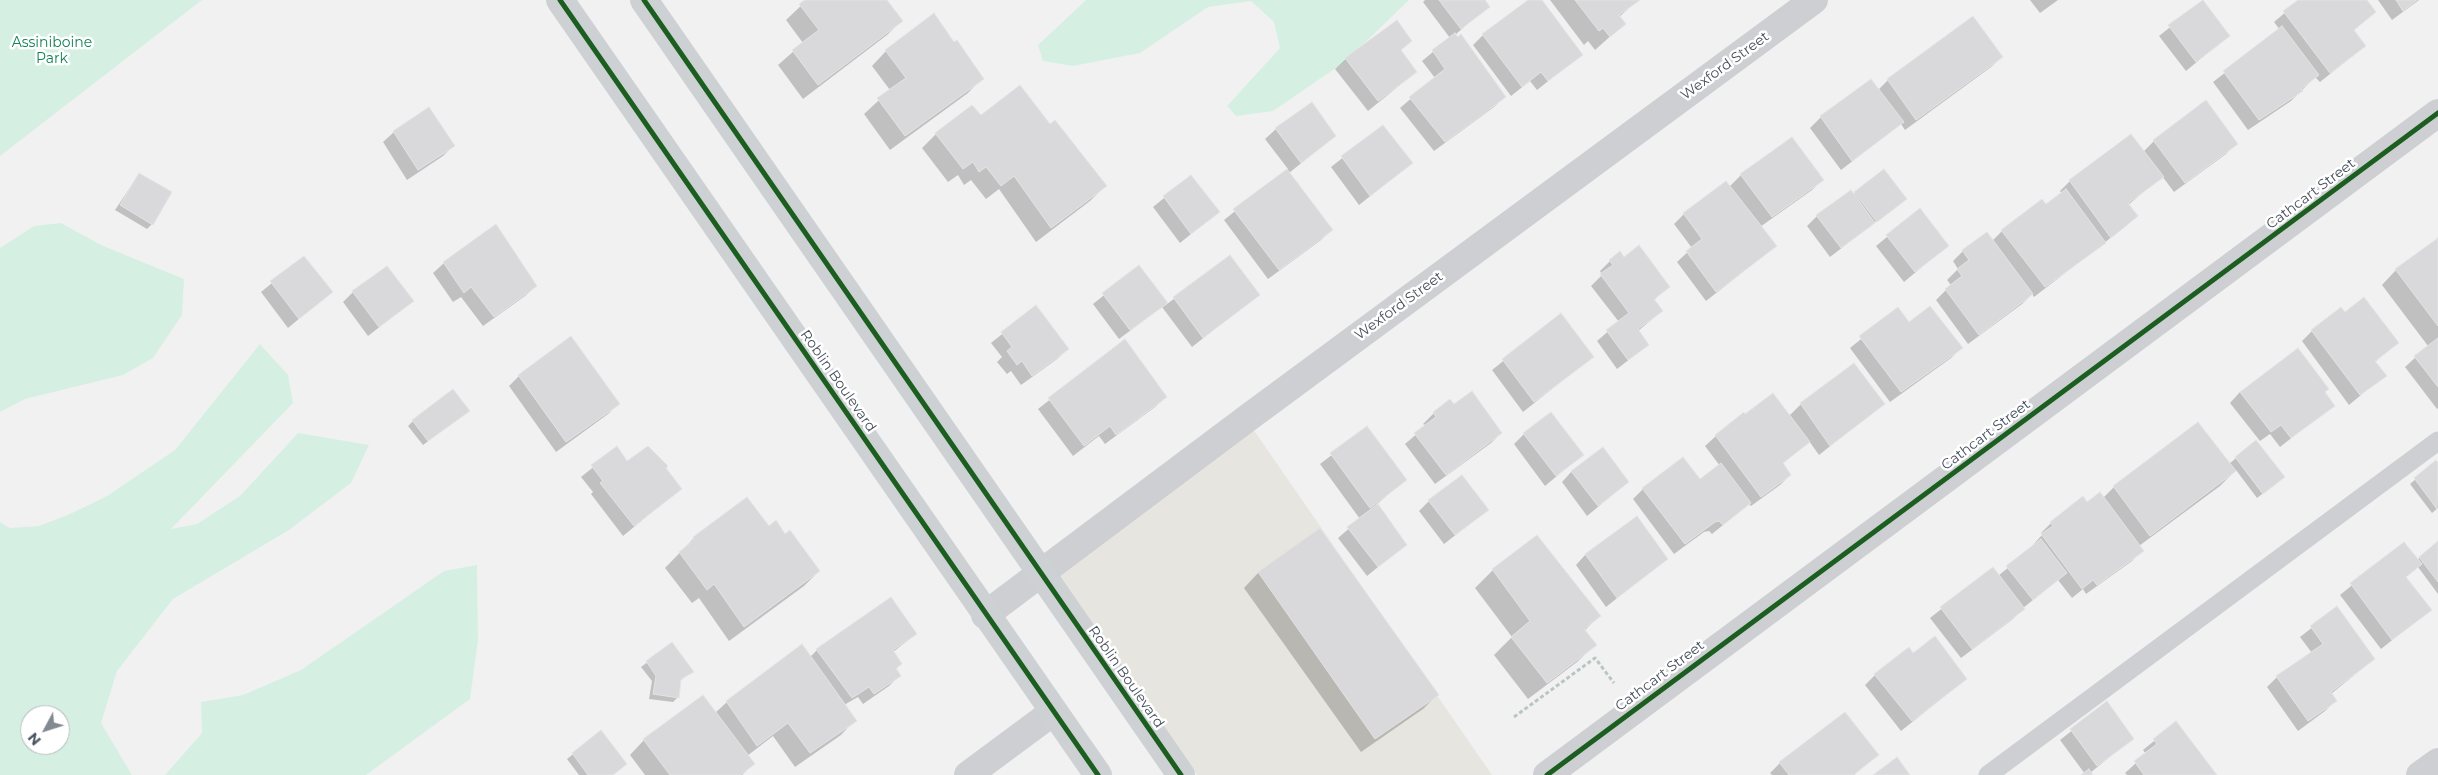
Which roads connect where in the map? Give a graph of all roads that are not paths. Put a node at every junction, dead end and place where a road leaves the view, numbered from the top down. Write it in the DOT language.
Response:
graph roads {
  1 [pos="560,0"];
  2 [pos="644,0"];
  3 [pos="1814,0"];
  4 [pos="2438,114"];
  5 [pos="2438,441"];
  6 [pos="1040,574"];
  7 [pos="985,615"];
  8 [pos="1053,712"];
  9 [pos="2438,762"];
  10 [pos="968,775"];
  11 [pos="1098,775"];
  12 [pos="1181,775"];
  13 [pos="1548,775"];
  14 [pos="1988,775"];
  15 [pos="2420,775"];
  1 -- 7 [label="main road, Roblin Boulevard"];
  2 -- 6 [label="main road, Roblin Boulevard"];
  3 -- 6 [label="street, Wexford Street"];
  4 -- 13 [label="street, Cathcart Street"];
  5 -- 14 [label="lane"];
  6 -- 7 [label="street, Wexford Street"];
  6 -- 12 [label="main road, Roblin Boulevard"];
  7 -- 8 [label="main road, Roblin Boulevard"];
  8 -- 10 [label="street"];
  8 -- 11 [label="main road, Roblin Boulevard"];
  9 -- 15 [label="street"];
}
